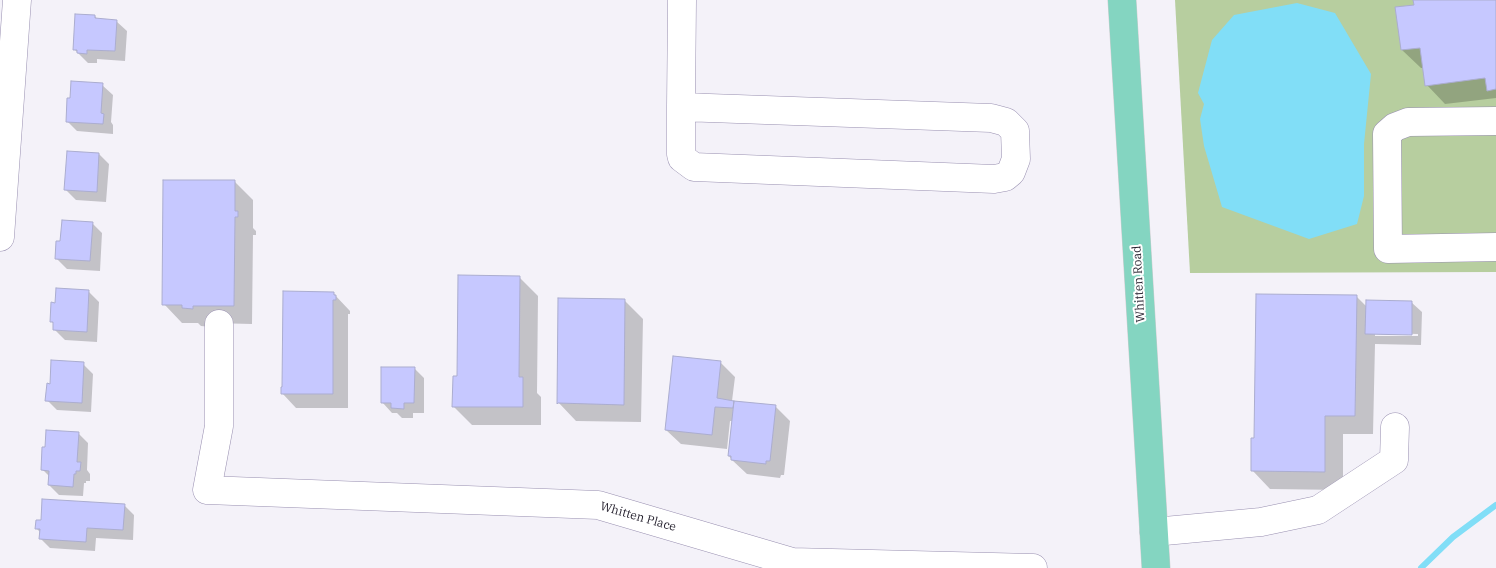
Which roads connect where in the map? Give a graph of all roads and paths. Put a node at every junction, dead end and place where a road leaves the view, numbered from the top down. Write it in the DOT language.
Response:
graph roads {
  1 [pos="17,0"];
  2 [pos="682,0"];
  3 [pos="1122,0"];
  4 [pos="681,107"];
  5 [pos="1496,121"];
  6 [pos="0,237"];
  7 [pos="1496,247"];
  8 [pos="219,324"];
  9 [pos="1395,427"];
  10 [pos="1154,532"];
  11 [pos="1033,568"];
  12 [pos="1156,568"];
  1 -- 6 [label="street"];
  2 -- 4 [label="street"];
  3 -- 10 [label="main road, Whitten Road"];
  4 -- 4 [label="street"];
  5 -- 7 [label="street"];
  8 -- 11 [label="street, Whitten Place"];
  9 -- 10 [label="street"];
  10 -- 12 [label="main road, Whitten Road"];
}
